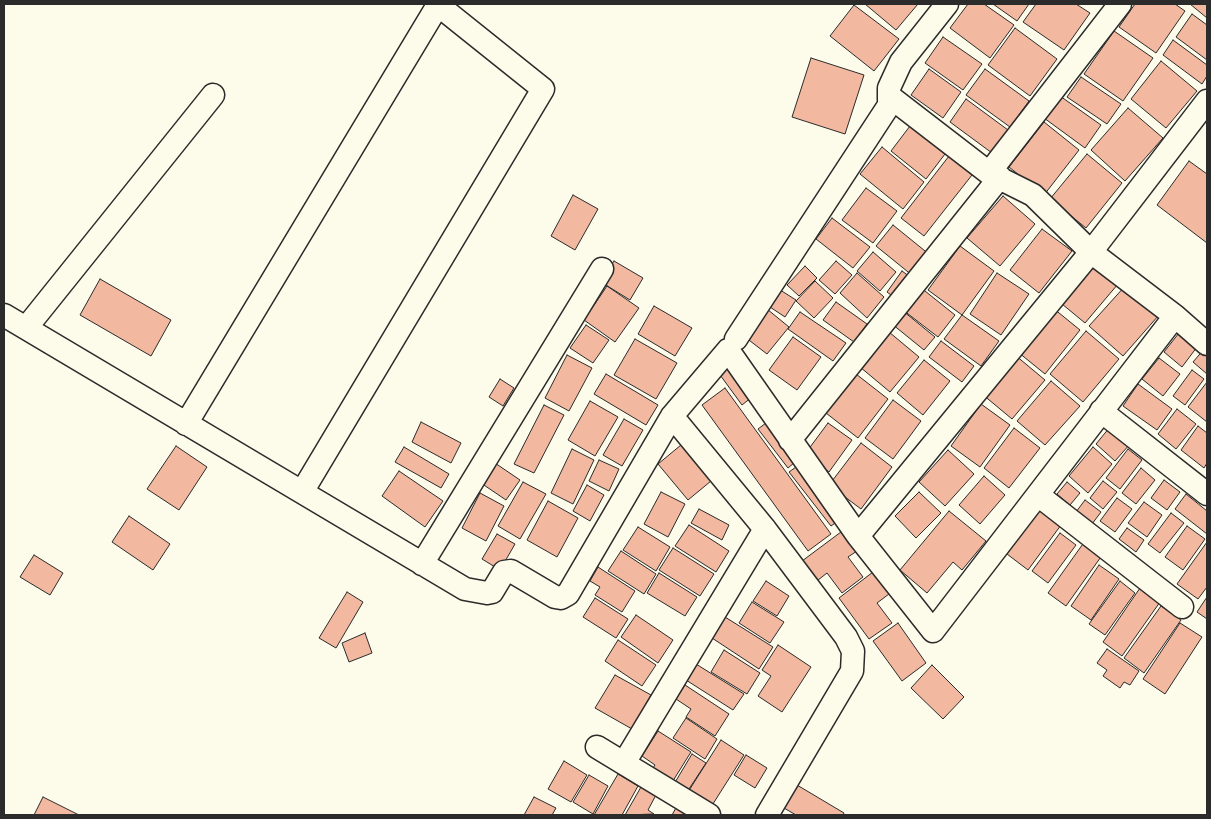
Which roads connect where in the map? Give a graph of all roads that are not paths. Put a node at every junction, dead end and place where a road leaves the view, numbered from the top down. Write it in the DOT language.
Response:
graph roads {
  1 [pos="947,4"];
  2 [pos="1120,4"];
  3 [pos="213,95"];
  4 [pos="893,100"];
  5 [pos="1207,101"];
  6 [pos="994,175"];
  7 [pos="1091,252"];
  8 [pos="602,269"];
  9 [pos="4,315"];
  10 [pos="1175,316"];
  11 [pos="26,328"];
  12 [pos="1204,335"];
  13 [pos="736,339"];
  14 [pos="1101,412"];
  15 [pos="672,416"];
  16 [pos="186,424"];
  17 [pos="790,440"];
  18 [pos="302,492"];
  19 [pos="1207,494"];
  20 [pos="1038,495"];
  21 [pos="765,529"];
  22 [pos="858,536"];
  23 [pos="422,564"];
  24 [pos="1182,607"];
  25 [pos="597,747"];
  26 [pos="624,763"];
  27 [pos="709,815"];
  28 [pos="767,815"];
  1 -- 4 [label="street"];
  2 -- 6 [label="street"];
  3 -- 11 [label="street"];
  4 -- 6 [label="street"];
  4 -- 13 [label="street"];
  5 -- 7 [label="street"];
  6 -- 7 [label="street"];
  6 -- 17 [label="street"];
  7 -- 10 [label="street"];
  7 -- 22 [label="street"];
  8 -- 23 [label="street"];
  9 -- 11 [label="street"];
  10 -- 12 [label="street"];
  10 -- 14 [label="street"];
  11 -- 16 [label="street"];
  14 -- 19 [label="street"];
  14 -- 20 [label="street"];
  15 -- 17 [label="street"];
  15 -- 21 [label="street"];
  15 -- 23 [label="street"];
  16 -- 18 [label="street"];
  16 -- 18 [label="street"];
  17 -- 22 [label="street"];
  18 -- 23 [label="street"];
  20 -- 22 [label="street"];
  20 -- 24 [label="street"];
  21 -- 26 [label="street"];
  21 -- 28 [label="street"];
  25 -- 26 [label="street"];
  26 -- 27 [label="street"];
}
